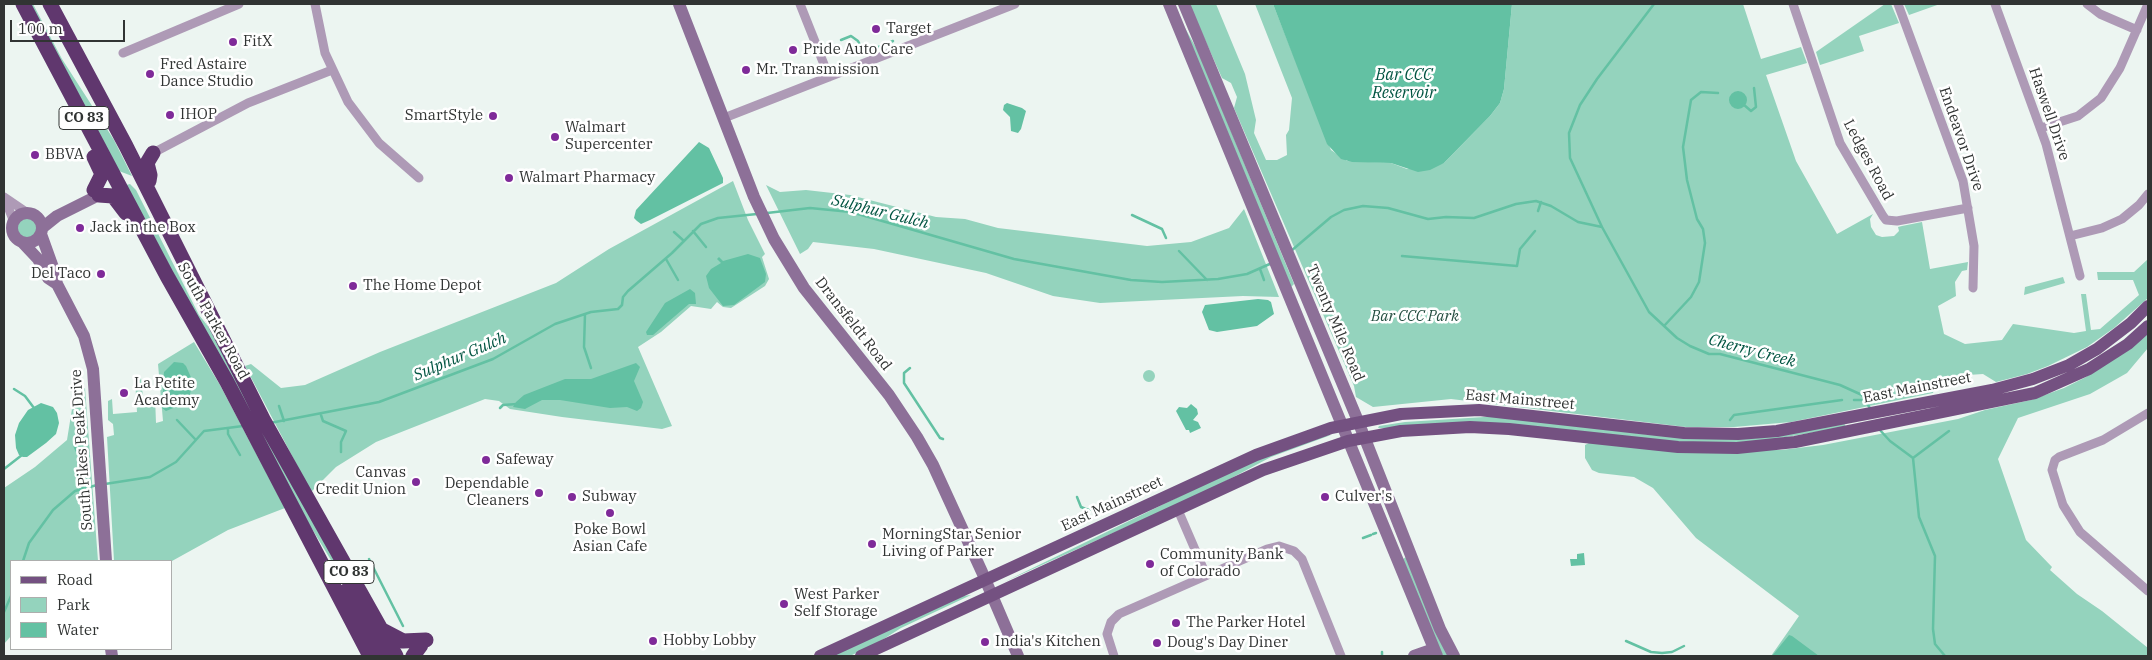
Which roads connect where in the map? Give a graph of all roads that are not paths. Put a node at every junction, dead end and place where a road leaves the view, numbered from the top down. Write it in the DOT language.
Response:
graph roads {
  1 [pos="23,4"];
  2 [pos="50,4"];
  3 [pos="239,4"];
  4 [pos="315,4"];
  5 [pos="679,4"];
  6 [pos="800,4"];
  7 [pos="1015,4"];
  8 [pos="1169,4"];
  9 [pos="1184,4"];
  10 [pos="1793,4"];
  11 [pos="1898,4"];
  12 [pos="1995,4"];
  13 [pos="2087,4"];
  14 [pos="2148,4"];
  15 [pos="2137,30"];
  16 [pos="123,53"];
  17 [pos="52,58"];
  18 [pos="332,70"];
  19 [pos="829,77"];
  20 [pos="724,118"];
  21 [pos="2041,128"];
  22 [pos="126,146"];
  23 [pos="153,153"];
  24 [pos="116,178"];
  25 [pos="419,178"];
  26 [pos="148,188"];
  27 [pos="96,193"];
  28 [pos="2148,194"];
  29 [pos="1968,208"];
  30 [pos="14,222"];
  31 [pos="37,223"];
  32 [pos="2070,236"];
  33 [pos="22,242"];
  34 [pos="178,250"];
  35 [pos="168,276"];
  36 [pos="2080,276"];
  37 [pos="57,284"];
  38 [pos="1973,288"];
  39 [pos="2148,306"];
  40 [pos="2148,326"];
  41 [pos="2147,415"];
  42 [pos="1358,421"];
  43 [pos="1342,426"];
  44 [pos="1365,437"];
  45 [pos="1348,441"];
  46 [pos="1178,510"];
  47 [pos="106,560"];
  48 [pos="327,573"];
  49 [pos="1206,575"];
  50 [pos="985,580"];
  51 [pos="2148,591"];
  52 [pos="991,596"];
  53 [pos="382,630"];
  54 [pos="417,650"];
  55 [pos="1436,653"];
  56 [pos="370,656"];
  57 [pos="392,656"];
  58 [pos="820,656"];
  59 [pos="861,656"];
  60 [pos="1018,656"];
  61 [pos="1114,656"];
  62 [pos="1341,656"];
  63 [pos="1414,656"];
  64 [pos="1454,656"];
  1 -- 17 [label="highway, South Parker Road / CO 83"];
  2 -- 22 [label="highway, South Parker Road / CO 83"];
  3 -- 16 [label="street"];
  4 -- 18 [label="street"];
  5 -- 20 [label="main road, Dransfeldt Road"];
  6 -- 19 [label="street"];
  7 -- 19 [label="street"];
  8 -- 43 [label="main road"];
  9 -- 42 [label="main road, Twenty Mile Road"];
  10 -- 29 [label="street, Ledges Road"];
  11 -- 29 [label="street, Endeavor Drive"];
  12 -- 21 [label="street, Haswell Drive"];
  13 -- 15 [label="street"];
  14 -- 15 [label="street"];
  15 -- 21 [label="street"];
  17 -- 24 [label="highway, South Parker Road / CO 83"];
  17 -- 27 [label="highway"];
  18 -- 23 [label="street"];
  18 -- 25 [label="street"];
  19 -- 20 [label="street"];
  20 -- 50 [label="main road, Dransfeldt Road"];
  21 -- 32 [label="street, Haswell Drive"];
  22 -- 23 [label="highway"];
  22 -- 26 [label="highway, South Parker Road / CO 83"];
  23 -- 26 [label="highway, CO 83"];
  24 -- 27 [label="highway"];
  24 -- 34 [label="highway"];
  24 -- 35 [label="highway, South Parker Road / CO 83"];
  26 -- 34 [label="highway, South Parker Road / CO 83"];
  27 -- 31 [label="main road"];
  27 -- 35 [label="highway"];
  28 -- 32 [label="street"];
  29 -- 38 [label="street, Endeavor Drive"];
  30 -- 31 [label="main road"];
  30 -- 31 [label="street"];
  30 -- 33 [label="main road"];
  31 -- 33 [label="main road"];
  31 -- 37 [label="main road, South Pikes Peak Drive"];
  32 -- 36 [label="street, Haswell Drive"];
  33 -- 37 [label="main road, South Pikes Peak Drive"];
  34 -- 53 [label="highway, South Parker Road / CO 83"];
  35 -- 48 [label="highway, South Parker Road / CO 83"];
  37 -- 47 [label="main road, South Pikes Peak Drive"];
  39 -- 42 [label="main road, East Mainstreet"];
  40 -- 44 [label="main road, East Mainstreet"];
  41 -- 51 [label="street"];
  42 -- 43 [label="main road, East Mainstreet"];
  42 -- 44 [label="main road, Twenty Mile Road"];
  43 -- 45 [label="main road"];
  43 -- 50 [label="main road, East Mainstreet"];
  44 -- 45 [label="main road, East Mainstreet"];
  44 -- 64 [label="main road, Twenty Mile Road"];
  45 -- 46 [label="main road, East Mainstreet"];
  45 -- 55 [label="main road"];
  46 -- 49 [label="street"];
  46 -- 52 [label="main road, East Mainstreet"];
  48 -- 56 [label="highway, South Parker Road / CO 83"];
  48 -- 57 [label="highway"];
  49 -- 61 [label="street"];
  49 -- 62 [label="street"];
  50 -- 52 [label="main road, Dransfeldt Road"];
  50 -- 58 [label="main road, East Mainstreet"];
  52 -- 59 [label="main road, East Mainstreet"];
  52 -- 60 [label="main road, Dransfeldt Road"];
  53 -- 54 [label="highway"];
  53 -- 57 [label="highway, South Parker Road / CO 83"];
  54 -- 57 [label="highway"];
  55 -- 63 [label="main road"];
}
